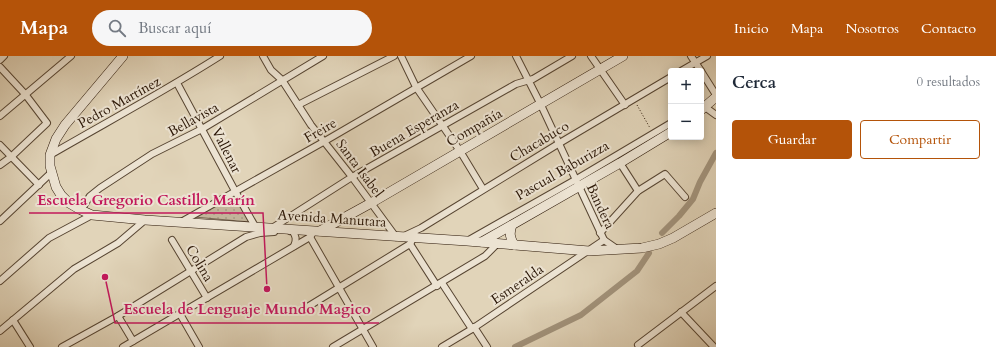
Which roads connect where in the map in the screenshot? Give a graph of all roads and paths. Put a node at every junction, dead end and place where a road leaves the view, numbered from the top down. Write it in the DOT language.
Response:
graph roads {
  1 [pos="4,56"];
  2 [pos="71,56"];
  3 [pos="123,56"];
  4 [pos="220,56"];
  5 [pos="263,56"];
  6 [pos="323,56"];
  7 [pos="394,56"];
  8 [pos="401,56"];
  9 [pos="471,56"];
  10 [pos="516,56"];
  11 [pos="572,56"];
  12 [pos="591,56"];
  13 [pos="623,56"];
  14 [pos="691,56"];
  15 [pos="707,56"];
  16 [pos="0,60"];
  17 [pos="696,62"];
  18 [pos="0,67"];
  19 [pos="686,68"];
  20 [pos="699,68"];
  21 [pos="600,69"];
  22 [pos="704,76"];
  23 [pos="668,79"];
  24 [pos="282,80"];
  25 [pos="527,80"];
  26 [pos="177,83"];
  27 [pos="416,87"];
  28 [pos="25,94"];
  29 [pos="716,96"];
  30 [pos="634,100"];
  31 [pos="298,105"];
  32 [pos="541,105"];
  33 [pos="625,105"];
  34 [pos="704,106"];
  35 [pos="704,109"];
  36 [pos="716,115"];
  37 [pos="0,116"];
  38 [pos="668,125"];
  39 [pos="441,126"];
  40 [pos="202,129"];
  41 [pos="653,134"];
  42 [pos="668,134"];
  43 [pos="325,141"];
  44 [pos="558,144"];
  45 [pos="0,145"];
  46 [pos="460,151"];
  47 [pos="50,155"];
  48 [pos="11,157"];
  49 [pos="620,163"];
  50 [pos="0,165"];
  51 [pos="52,172"];
  52 [pos="352,177"];
  53 [pos="577,183"];
  54 [pos="39,185"];
  55 [pos="483,189"];
  56 [pos="234,191"];
  57 [pos="638,191"];
  58 [pos="686,197"];
  59 [pos="371,203"];
  60 [pos="81,210"];
  61 [pos="716,213"];
  62 [pos="92,215"];
  63 [pos="145,220"];
  64 [pos="0,221"];
  65 [pos="180,222"];
  66 [pos="338,222"];
  67 [pos="512,225"];
  68 [pos="256,228"];
  69 [pos="272,228"];
  70 [pos="420,228"];
  71 [pos="292,230"];
  72 [pos="337,232"];
  73 [pos="315,233"];
  74 [pos="600,233"];
  75 [pos="399,237"];
  76 [pos="172,240"];
  77 [pos="604,240"];
  78 [pos="411,241"];
  79 [pos="467,241"];
  80 [pos="482,242"];
  81 [pos="498,243"];
  82 [pos="514,245"];
  83 [pos="294,246"];
  84 [pos="620,250"];
  85 [pos="589,251"];
  86 [pos="191,271"];
  87 [pos="0,281"];
  88 [pos="440,284"];
  89 [pos="716,286"];
  90 [pos="340,287"];
  91 [pos="206,298"];
  92 [pos="309,306"];
  93 [pos="681,312"];
  94 [pos="180,314"];
  95 [pos="118,316"];
  96 [pos="13,320"];
  97 [pos="473,328"];
  98 [pos="363,329"];
  99 [pos="0,331"];
  100 [pos="131,344"];
  101 [pos="638,345"];
  102 [pos="30,347"];
  103 [pos="62,347"];
  104 [pos="123,347"];
  105 [pos="199,347"];
  106 [pos="333,347"];
  107 [pos="373,347"];
  108 [pos="442,347"];
  109 [pos="487,347"];
  110 [pos="714,347"];
  1 -- 16 [label="street"];
  2 -- 28 [label="street"];
  3 -- 47 [label="main road, Avenida Manutara"];
  4 -- 26 [label="street, Pedro Martínez"];
  5 -- 24 [label="street, Santa Isabel"];
  6 -- 24 [label="street, Bellavista"];
  7 -- 31 [label="street"];
  8 -- 27 [label="street"];
  9 -- 27 [label="street, Freire"];
  10 -- 25 [label="street, Bandera"];
  11 -- 25 [label="street, Buena Esperanza"];
  12 -- 21 [label="street"];
  13 -- 21 [label="main road, Compañía"];
  14 -- 17 [label="street"];
  15 -- 17 [label="street"];
  17 -- 19 [label="street"];
  17 -- 20 [label="street"];
  18 -- 28 [label="street"];
  21 -- 32 [label="main road, Compañía"];
  21 -- 33 [label="street"];
  22 -- 29 [label="street"];
  23 -- 30 [label="street, Chacabuco"];
  24 -- 31 [label="street, Santa Isabel"];
  24 -- 40 [label="street, Bellavista"];
  25 -- 32 [label="street, Bandera"];
  25 -- 39 [label="street, Buena Esperanza"];
  26 -- 40 [label="street, Vallenar"];
  26 -- 47 [label="street, Pedro Martínez"];
  27 -- 39 [label="street"];
  27 -- 43 [label="street, Freire"];
  28 -- 37 [label="street"];
  28 -- 48 [label="street"];
  29 -- 34 [label="main road"];
  30 -- 33 [label="street, Chacabuco"];
  30 -- 41 [label="path"];
  31 -- 43 [label="street, Santa Isabel"];
  32 -- 44 [label="street, Bandera"];
  32 -- 46 [label="main road, Compañía"];
  33 -- 44 [label="street, Chacabuco"];
  35 -- 36 [label="street"];
  38 -- 41 [label="street, Pascual Baburizza"];
  39 -- 46 [label="street"];
  39 -- 52 [label="street, Buena Esperanza"];
  40 -- 56 [label="street, Vallenar"];
  40 -- 60 [label="street, Bellavista"];
  41 -- 53 [label="street, Pascual Baburizza"];
  42 -- 49 [label="main road, Pascual Baburizza"];
  43 -- 52 [label="street, Santa Isabel"];
  43 -- 56 [label="street, Freire"];
  44 -- 53 [label="street, Bandera"];
  44 -- 55 [label="street, Chacabuco"];
  45 -- 48 [label="street"];
  46 -- 55 [label="street"];
  46 -- 59 [label="main road, Compañía"];
  47 -- 51 [label="main road, Avenida Manutara"];
  48 -- 50 [label="street"];
  48 -- 54 [label="street"];
  49 -- 53 [label="main road, Pascual Baburizza"];
  49 -- 57 [label="street"];
  51 -- 54 [label="street"];
  51 -- 60 [label="main road, Avenida Manutara"];
  52 -- 59 [label="street, Santa Isabel"];
  52 -- 69 [label="street, Buena Esperanza"];
  53 -- 67 [label="main road, Pascual Baburizza"];
  53 -- 74 [label="street, Bandera"];
  53 -- 79 [label="street, Pascual Baburizza"];
  54 -- 64 [label="street"];
  55 -- 70 [label="street, Chacabuco"];
  56 -- 65 [label="street, Freire"];
  56 -- 68 [label="street, Vallenar"];
  57 -- 58 [label="street"];
  57 -- 74 [label="street"];
  59 -- 66 [label="main road, Compañía"];
  59 -- 75 [label="street, Santa Isabel"];
  60 -- 62 [label="main road, Avenida Manutara"];
  61 -- 84 [label="main road, Avenida Manutara"];
  62 -- 63 [label="main road, Avenida Manutara"];
  62 -- 87 [label="street"];
  63 -- 65 [label="main road, Avenida Manutara"];
  63 -- 96 [label="street"];
  65 -- 68 [label="main road, Avenida Manutara"];
  66 -- 72 [label="main road"];
  66 -- 73 [label="main road, Compañía"];
  67 -- 80 [label="main road, Pascual Baburizza"];
  67 -- 82 [label="main road"];
  68 -- 69 [label="main road, Avenida Manutara"];
  69 -- 71 [label="main road, Avenida Manutara"];
  70 -- 75 [label="street, Chacabuco"];
  70 -- 78 [label="street, Chacabuco"];
  71 -- 73 [label="main road, Avenida Manutara"];
  71 -- 83 [label="street"];
  71 -- 86 [label="street"];
  72 -- 73 [label="main road, Avenida Manutara"];
  72 -- 75 [label="main road, Avenida Manutara"];
  73 -- 83 [label="street, Compañía"];
  73 -- 90 [label="street"];
  74 -- 77 [label="street, Bandera"];
  75 -- 78 [label="main road, Avenida Manutara"];
  76 -- 86 [label="street, Colina"];
  77 -- 84 [label="street, Bandera"];
  77 -- 85 [label="street, Esmeralda"];
  78 -- 79 [label="main road, Avenida Manutara"];
  78 -- 88 [label="street"];
  78 -- 90 [label="street, Chacabuco"];
  79 -- 80 [label="main road, Avenida Manutara"];
  80 -- 81 [label="main road, Avenida Manutara"];
  81 -- 82 [label="main road, Avenida Manutara"];
  81 -- 88 [label="street"];
  82 -- 85 [label="main road, Avenida Manutara"];
  83 -- 91 [label="street, Compañía"];
  84 -- 85 [label="main road, Avenida Manutara"];
  85 -- 97 [label="street, Esmeralda"];
  86 -- 91 [label="street, Colina"];
  86 -- 95 [label="street"];
  88 -- 97 [label="street"];
  88 -- 98 [label="street"];
  89 -- 93 [label="street"];
  90 -- 92 [label="street, Chacabuco"];
  90 -- 98 [label="street"];
  91 -- 94 [label="street, Compañía"];
  93 -- 101 [label="street"];
  93 -- 110 [label="street"];
  94 -- 100 [label="street, Compañía"];
  94 -- 105 [label="street"];
  95 -- 100 [label="street"];
  95 -- 103 [label="street"];
  96 -- 99 [label="street"];
  96 -- 102 [label="street"];
  97 -- 108 [label="street, Esmeralda"];
  97 -- 109 [label="street"];
  98 -- 106 [label="street"];
  98 -- 107 [label="street"];
  100 -- 104 [label="street, Compañía"];
}
